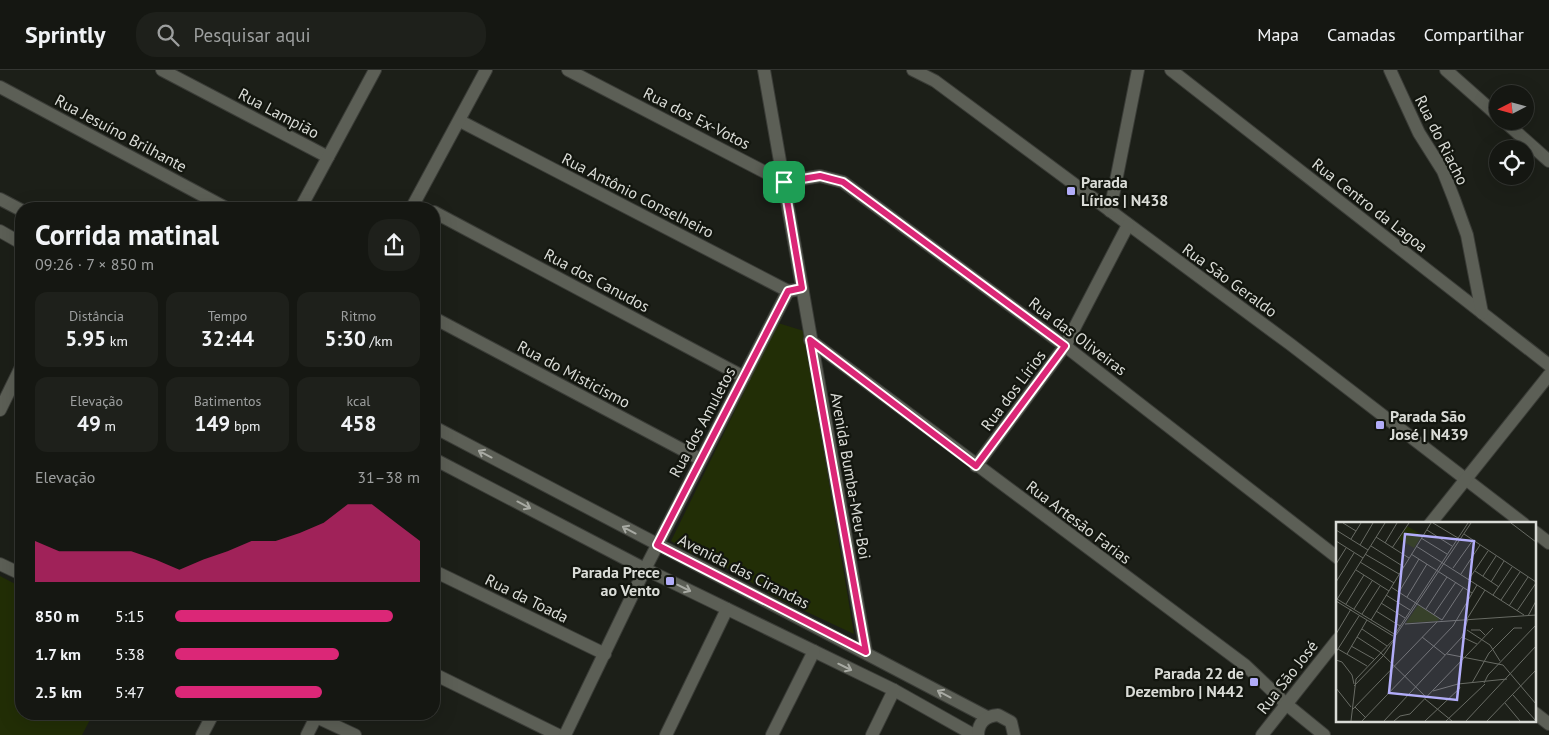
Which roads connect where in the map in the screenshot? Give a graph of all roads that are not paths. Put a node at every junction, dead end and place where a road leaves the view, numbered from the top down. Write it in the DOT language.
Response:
graph roads {
  1 [pos="162,70"];
  2 [pos="486,70"];
  3 [pos="568,70"];
  4 [pos="764,70"];
  5 [pos="913,70"];
  6 [pos="1138,70"];
  7 [pos="1171,70"];
  8 [pos="1391,70"];
  9 [pos="1446,70"];
  10 [pos="371,71"];
  11 [pos="936,75"];
  12 [pos="0,87"];
  13 [pos="1489,108"];
  14 [pos="460,121"];
  15 [pos="1514,130"];
  16 [pos="328,157"];
  17 [pos="1549,161"];
  18 [pos="784,182"];
  19 [pos="0,199"];
  20 [pos="215,202"];
  21 [pos="304,202"];
  22 [pos="414,202"];
  23 [pos="15,207"];
  24 [pos="1110,212"];
  25 [pos="440,215"];
  26 [pos="1128,224"];
  27 [pos="0,232"];
  28 [pos="15,240"];
  29 [pos="802,288"];
  30 [pos="788,291"];
  31 [pos="1482,313"];
  32 [pos="440,321"];
  33 [pos="810,340"];
  34 [pos="1065,346"];
  35 [pos="1549,365"];
  36 [pos="1549,375"];
  37 [pos="744,377"];
  38 [pos="15,380"];
  39 [pos="0,410"];
  40 [pos="440,430"];
  41 [pos="700,459"];
  42 [pos="440,461"];
  43 [pos="976,466"];
  44 [pos="1465,480"];
  45 [pos="1432,522"];
  46 [pos="1521,522"];
  47 [pos="1536,533"];
  48 [pos="1549,543"];
  49 [pos="657,545"];
  50 [pos="1336,556"];
  51 [pos="0,564"];
  52 [pos="645,568"];
  53 [pos="15,571"];
  54 [pos="440,573"];
  55 [pos="727,609"];
  56 [pos="1336,642"];
  57 [pos="814,652"];
  58 [pos="866,652"];
  59 [pos="605,654"];
  60 [pos="440,677"];
  61 [pos="894,690"];
  62 [pos="1286,704"];
  63 [pos="1536,714"];
  64 [pos="987,717"];
  65 [pos="209,720"];
  66 [pos="312,720"];
  67 [pos="324,720"];
  68 [pos="1549,724"];
  69 [pos="1016,734"];
  70 [pos="202,735"];
  71 [pos="307,735"];
  72 [pos="355,735"];
  73 [pos="558,735"];
  74 [pos="565,735"];
  75 [pos="666,735"];
  76 [pos="772,735"];
  77 [pos="872,735"];
  78 [pos="976,735"];
  79 [pos="1262,735"];
  80 [pos="1324,735"];
  1 -- 16 [label="street, Rua Lampião"];
  2 -- 14 [label="street"];
  3 -- 18 [label="street, Rua dos Ex-Votos"];
  4 -- 18 [label="street, Avenida Bumba-Meu-Boi"];
  5 -- 11 [label="street, Rua São Geraldo"];
  6 -- 24 [label="street"];
  7 -- 31 [label="street, Rua Centro da Lagoa"];
  8 -- 31 [label="street, Rua do Riacho"];
  9 -- 13 [label="street"];
  10 -- 16 [label="street"];
  11 -- 24 [label="street, Rua São Geraldo"];
  12 -- 20 [label="street, Rua Jesuíno Brilhante"];
  14 -- 22 [label="street"];
  14 -- 30 [label="street, Rua Antônio Conselheiro"];
  15 -- 17 [label="street"];
  16 -- 21 [label="street"];
  18 -- 29 [label="street, Avenida Bumba-Meu-Boi"];
  18 -- 34 [label="street, Rua das Oliveiras"];
  19 -- 23 [label="street"];
  24 -- 26 [label="street, Rua São Geraldo"];
  25 -- 37 [label="street, Rua dos Canudos"];
  26 -- 34 [label="street, Rua dos Lírios"];
  26 -- 44 [label="street, Rua São Geraldo"];
  27 -- 28 [label="street"];
  29 -- 30 [label="street"];
  29 -- 33 [label="street, Avenida Bumba-Meu-Boi"];
  30 -- 37 [label="street, Rua dos Amuletos"];
  31 -- 35 [label="street, Rua Centro da Lagoa"];
  32 -- 41 [label="street, Rua do Misticismo"];
  33 -- 43 [label="street, Rua Artesão Farias"];
  33 -- 58 [label="street, Avenida Bumba-Meu-Boi"];
  34 -- 43 [label="street, Rua dos Lírios"];
  34 -- 50 [label="street, Rua das Oliveiras"];
  36 -- 44 [label="street"];
  37 -- 41 [label="street, Rua dos Amuletos"];
  38 -- 39 [label="street"];
  49 -- 40 [label="street, Avenida das Cirandas, one-way"];
  41 -- 49 [label="street, Rua dos Amuletos"];
  42 -- 52 [label="street, one-way"];
  43 -- 62 [label="street, Rua Artesão Farias"];
  44 -- 45 [label="street"];
  44 -- 46 [label="street, Rua São Geraldo"];
  47 -- 48 [label="street"];
  49 -- 52 [label="street, Rua dos Amuletos"];
  49 -- 58 [label="street, Avenida das Cirandas"];
  51 -- 53 [label="street"];
  52 -- 55 [label="street, one-way"];
  52 -- 59 [label="street, Rua dos Amuletos"];
  54 -- 59 [label="street, Rua da Toada"];
  55 -- 57 [label="street"];
  55 -- 75 [label="street"];
  56 -- 62 [label="street, Rua São José"];
  57 -- 61 [label="street, one-way"];
  57 -- 76 [label="street"];
  64 -- 58 [label="street, Avenida das Cirandas, one-way"];
  59 -- 74 [label="street, Rua dos Amuletos"];
  60 -- 73 [label="street"];
  61 -- 77 [label="street"];
  61 -- 78 [label="street"];
  62 -- 79 [label="street, Rua São José"];
  62 -- 80 [label="street, Rua Artesão Farias"];
  63 -- 68 [label="street"];
  64 -- 69 [label="street, Avenida das Cirandas"];
  64 -- 78 [label="street"];
  65 -- 70 [label="street"];
  66 -- 71 [label="street"];
  67 -- 72 [label="street"];
}
